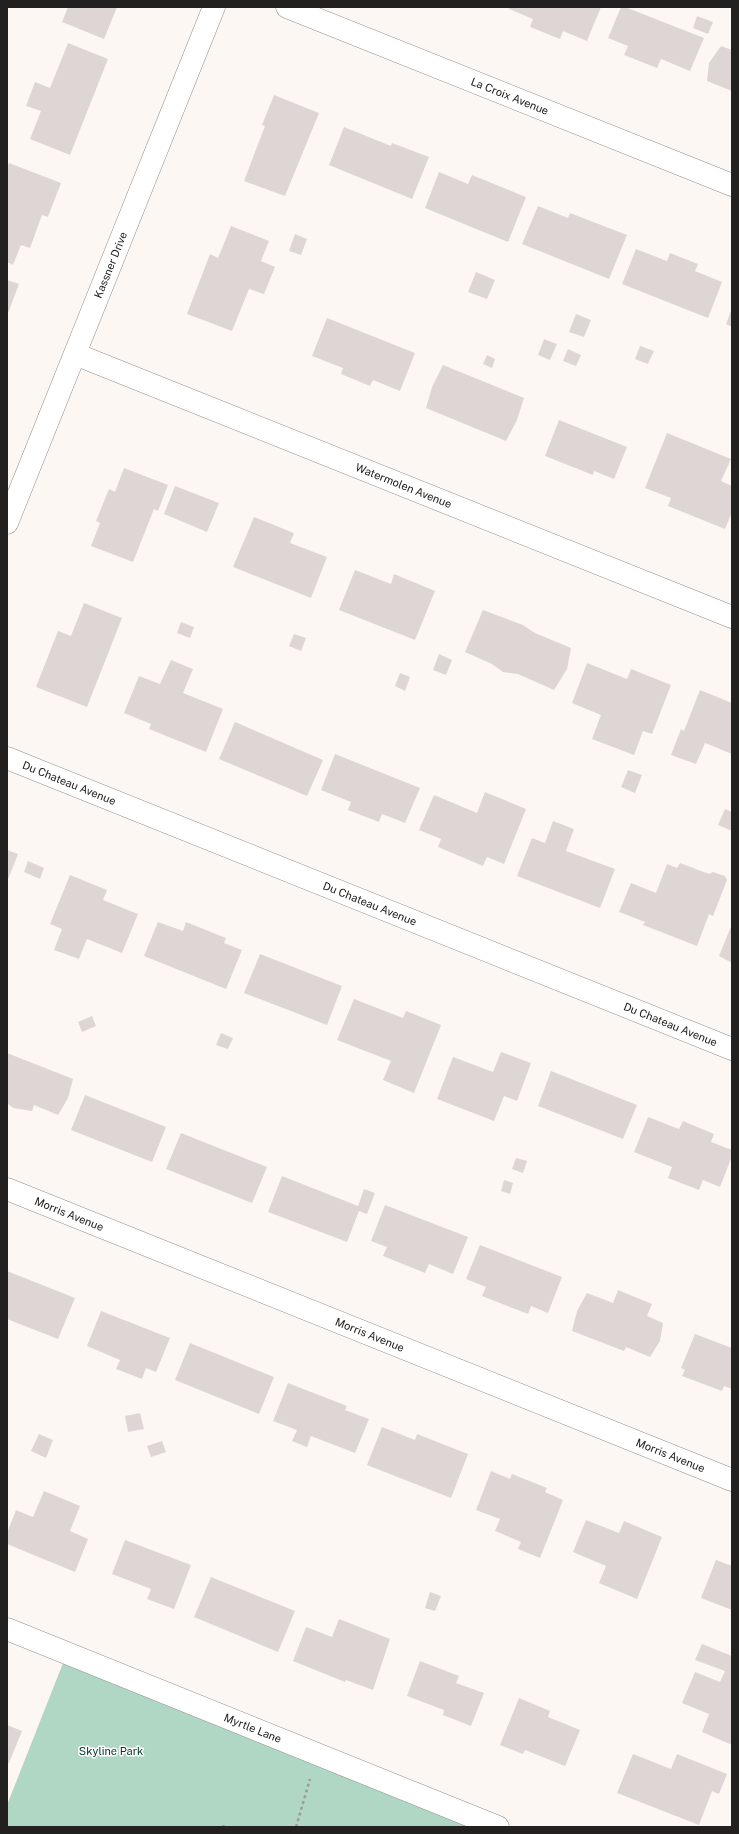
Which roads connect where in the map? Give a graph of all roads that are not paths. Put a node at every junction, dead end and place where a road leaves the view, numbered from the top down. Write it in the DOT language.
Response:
graph roads {
  1 [pos="214,7"];
  2 [pos="287,7"];
  3 [pos="732,185"];
  4 [pos="75,354"];
  5 [pos="7,523"];
  6 [pos="732,617"];
  7 [pos="7,758"];
  8 [pos="732,1049"];
  9 [pos="7,1189"];
  10 [pos="732,1480"];
  11 [pos="7,1629"];
  12 [pos="498,1827"];
  1 -- 4 [label="street, Kassner Drive"];
  2 -- 3 [label="street, La Croix Avenue"];
  4 -- 5 [label="street, Kassner Drive"];
  4 -- 6 [label="street, Watermolen Avenue"];
  7 -- 8 [label="street, Du Chateau Avenue"];
  9 -- 10 [label="street, Morris Avenue"];
  11 -- 12 [label="street, Myrtle Lane"];
}
